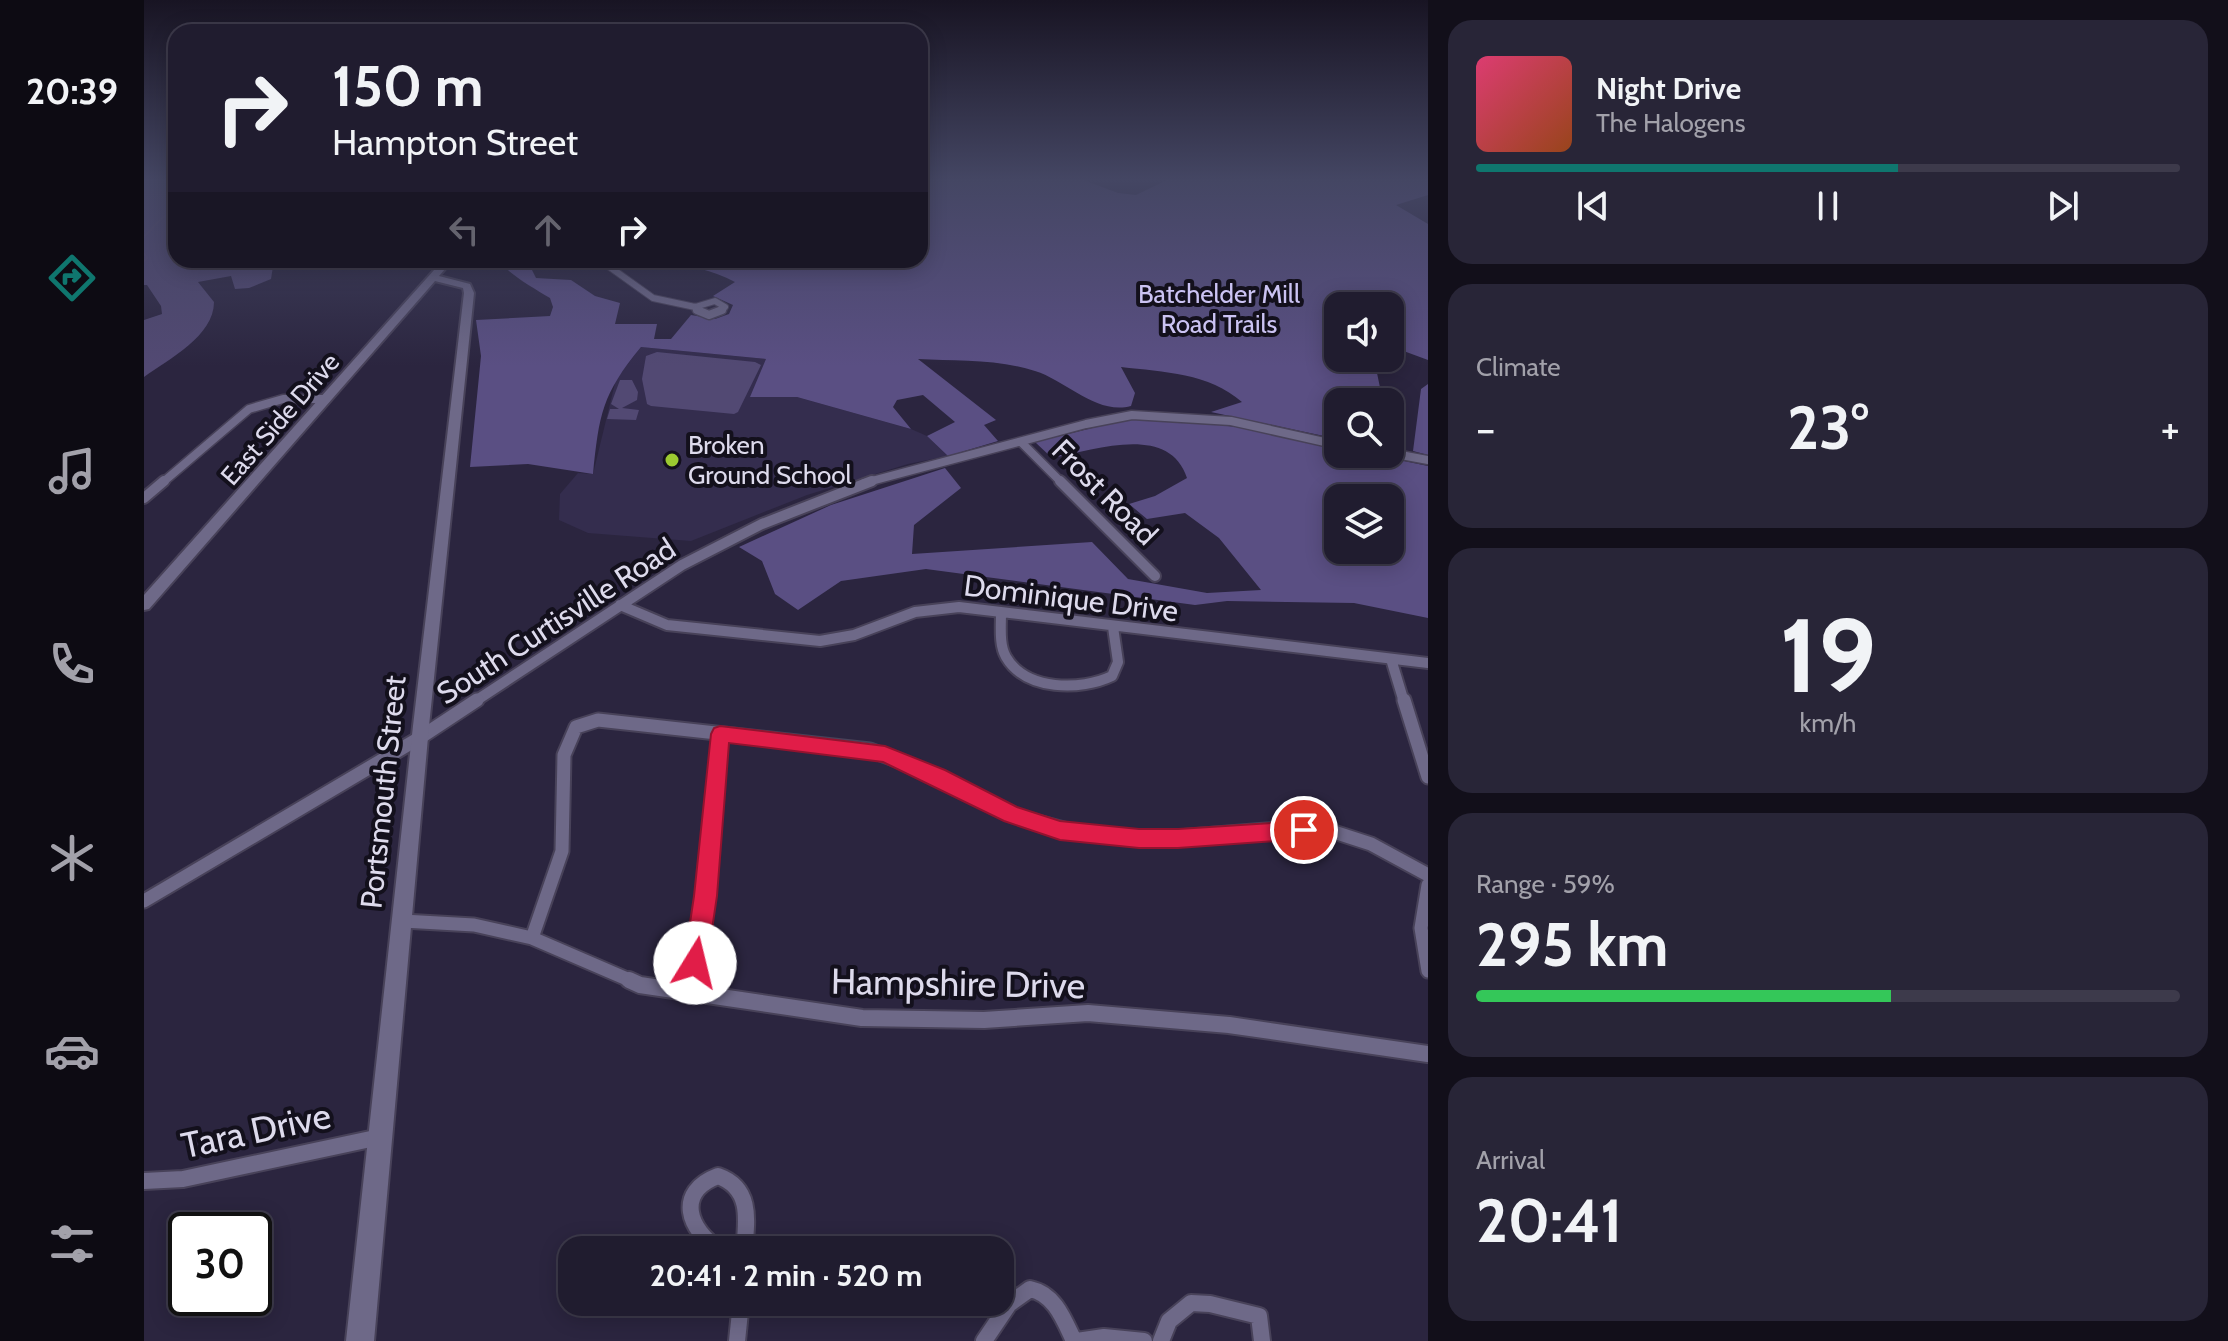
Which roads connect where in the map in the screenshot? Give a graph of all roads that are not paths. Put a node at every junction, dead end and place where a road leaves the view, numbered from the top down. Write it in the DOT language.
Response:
graph roads {
  1 [pos="441,268"];
  2 [pos="611,268"];
  3 [pos="433,278"];
  4 [pos="695,307"];
  5 [pos="326,399"];
  6 [pos="1021,442"];
  7 [pos="1324,442"];
  8 [pos="1404,456"];
  9 [pos="1428,460"];
  10 [pos="144,498"];
  11 [pos="1155,576"];
  12 [pos="144,605"];
  13 [pos="620,605"];
  14 [pos="1001,613"];
  15 [pos="1113,627"];
  16 [pos="1391,659"];
  17 [pos="1428,663"];
  18 [pos="720,734"];
  19 [pos="421,737"];
  20 [pos="1428,777"];
  21 [pos="1428,875"];
  22 [pos="1428,885"];
  23 [pos="144,901"];
  24 [pos="403,921"];
  25 [pos="532,938"];
  26 [pos="1428,971"];
  27 [pos="685,993"];
  28 [pos="1428,1054"];
  29 [pos="380,1136"];
  30 [pos="144,1181"];
  31 [pos="702,1236"];
  32 [pos="745,1236"];
  33 [pos="740,1316"];
  34 [pos="360,1341"];
  35 [pos="737,1341"];
  36 [pos="984,1341"];
  37 [pos="1076,1341"];
  38 [pos="1144,1341"];
  39 [pos="1161,1341"];
  40 [pos="1262,1341"];
  1 -- 3 [label="street, East Side Drive"];
  2 -- 4 [label="street"];
  3 -- 5 [label="street, East Side Drive"];
  3 -- 19 [label="street, Portsmouth Street"];
  5 -- 10 [label="street"];
  5 -- 12 [label="street, East Side Drive"];
  6 -- 7 [label="street, South Curtisville Road"];
  6 -- 11 [label="street, Frost Road"];
  6 -- 13 [label="street, South Curtisville Road"];
  8 -- 9 [label="street"];
  13 -- 14 [label="street, Dominique Drive"];
  13 -- 19 [label="street, South Curtisville Road"];
  14 -- 15 [label="street, Dominique Drive"];
  14 -- 15 [label="street"];
  15 -- 16 [label="street, Dominique Drive"];
  16 -- 17 [label="street, Dominique Drive"];
  16 -- 20 [label="street"];
  18 -- 21 [label="street"];
  18 -- 25 [label="street"];
  18 -- 27 [label="street"];
  19 -- 23 [label="street, South Curtisville Road"];
  19 -- 24 [label="street, Portsmouth Street"];
  22 -- 26 [label="street"];
  24 -- 25 [label="street, Hampshire Drive"];
  24 -- 29 [label="street, Portsmouth Street"];
  25 -- 27 [label="street, Hampshire Drive"];
  27 -- 28 [label="street, Hampshire Drive"];
  29 -- 30 [label="street, Tara Drive"];
  29 -- 34 [label="street, Portsmouth Street"];
  31 -- 32 [label="street"];
  33 -- 35 [label="street"];
  36 -- 37 [label="street"];
  37 -- 38 [label="street"];
  39 -- 40 [label="street"];
}
